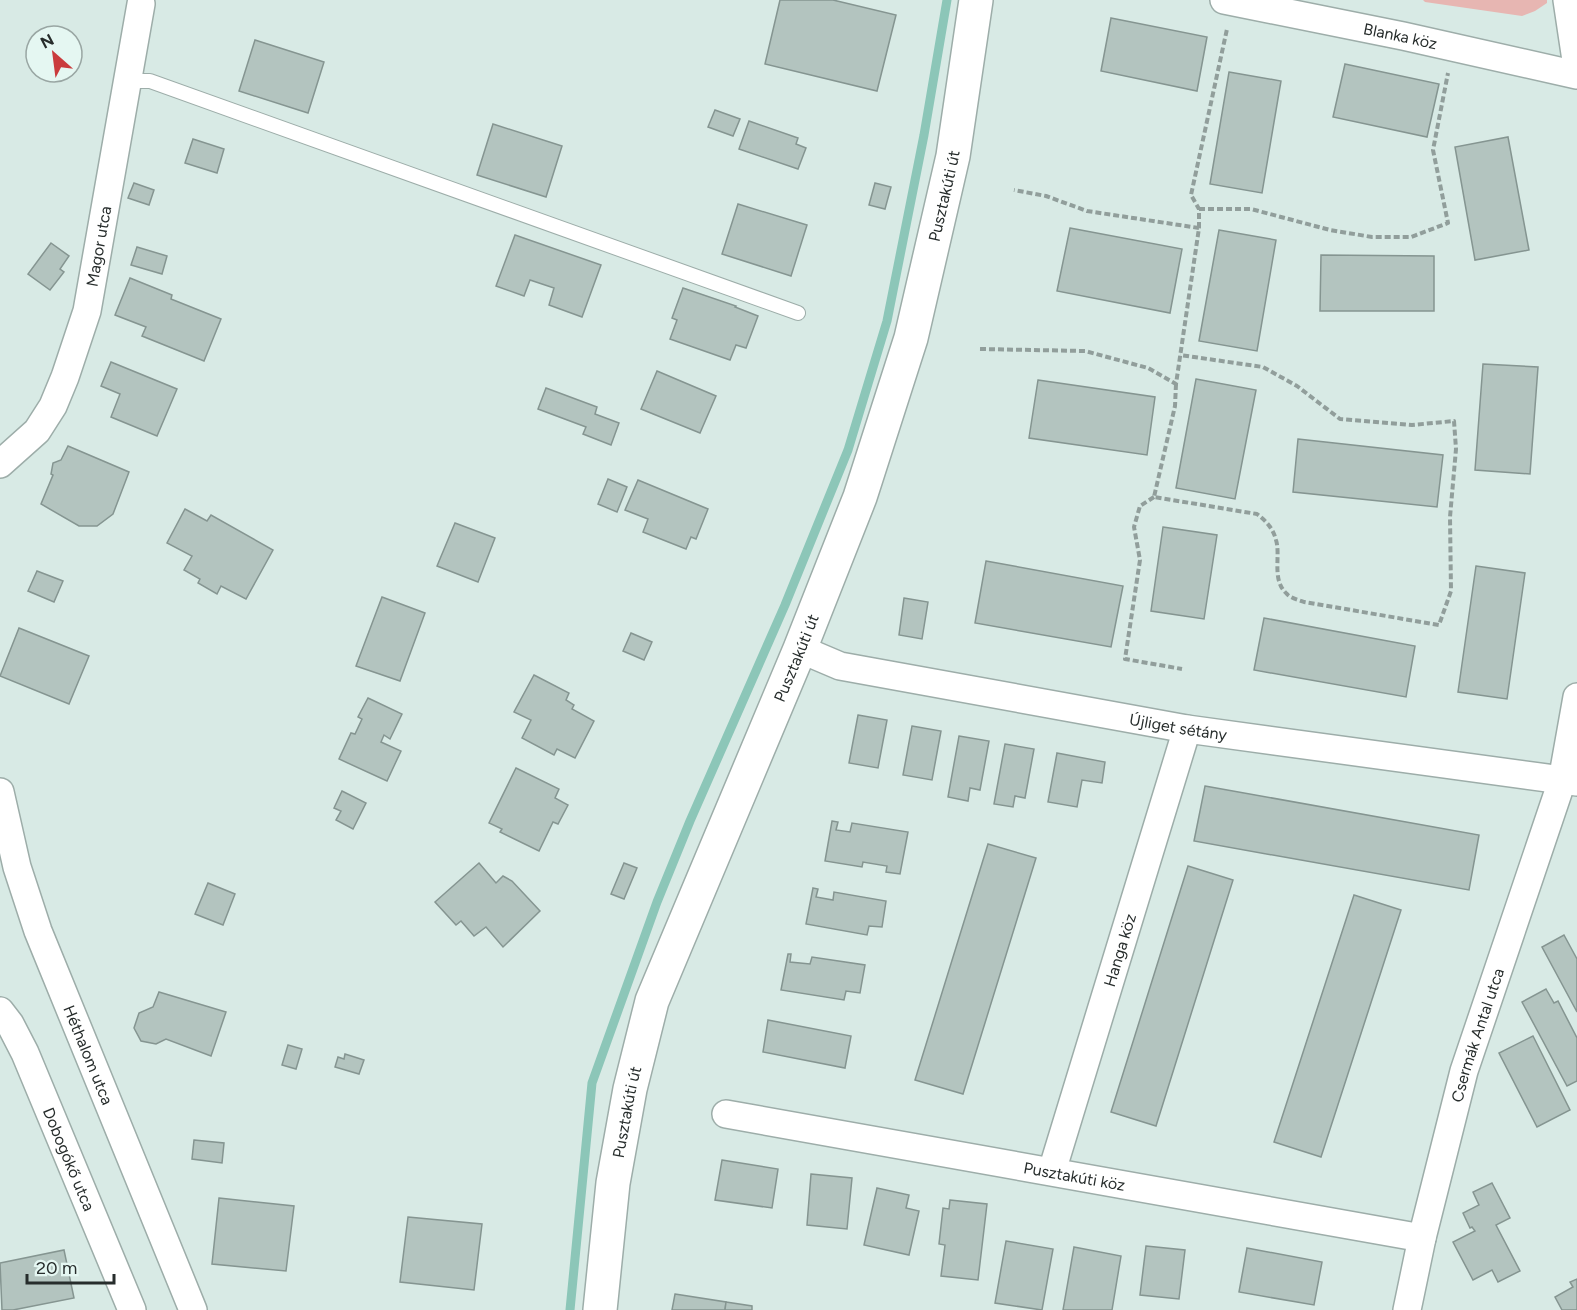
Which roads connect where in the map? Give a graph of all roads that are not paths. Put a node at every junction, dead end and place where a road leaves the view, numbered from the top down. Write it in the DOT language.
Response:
graph roads {
  1 [pos="976,0"];
  2 [pos="1567,0"];
  3 [pos="1228,1"];
  4 [pos="141,3"];
  5 [pos="1577,67"];
  6 [pos="1577,75"];
  7 [pos="127,81"];
  8 [pos="798,313"];
  9 [pos="0,464"];
  10 [pos="800,649"];
  11 [pos="1577,697"];
  12 [pos="1187,729"];
  13 [pos="1569,781"];
  14 [pos="0,792"];
  15 [pos="0,1011"];
  16 [pos="726,1114"];
  17 [pos="1052,1171"];
  18 [pos="1422,1238"];
  19 [pos="132,1310"];
  20 [pos="192,1310"];
  21 [pos="600,1310"];
  22 [pos="1407,1310"];
  1 -- 10 [label="street, Pusztakúti út"];
  2 -- 5 [label="street"];
  3 -- 6 [label="street, Blanka köz"];
  4 -- 7 [label="street, Magor utca"];
  7 -- 8 [label="lane"];
  7 -- 9 [label="street, Magor utca"];
  10 -- 12 [label="street, Újliget sétány"];
  10 -- 21 [label="street, Pusztakúti út"];
  11 -- 13 [label="street, Csermák Antal utca"];
  12 -- 13 [label="street, Újliget sétány"];
  12 -- 17 [label="street, Hanga köz"];
  13 -- 18 [label="street, Csermák Antal utca"];
  14 -- 20 [label="street, Héthalom utca"];
  15 -- 19 [label="street, Dobogókő utca"];
  16 -- 17 [label="street, Pusztakúti köz"];
  17 -- 18 [label="street, Pusztakúti köz"];
  18 -- 22 [label="street, Csermák Antal utca"];
}
